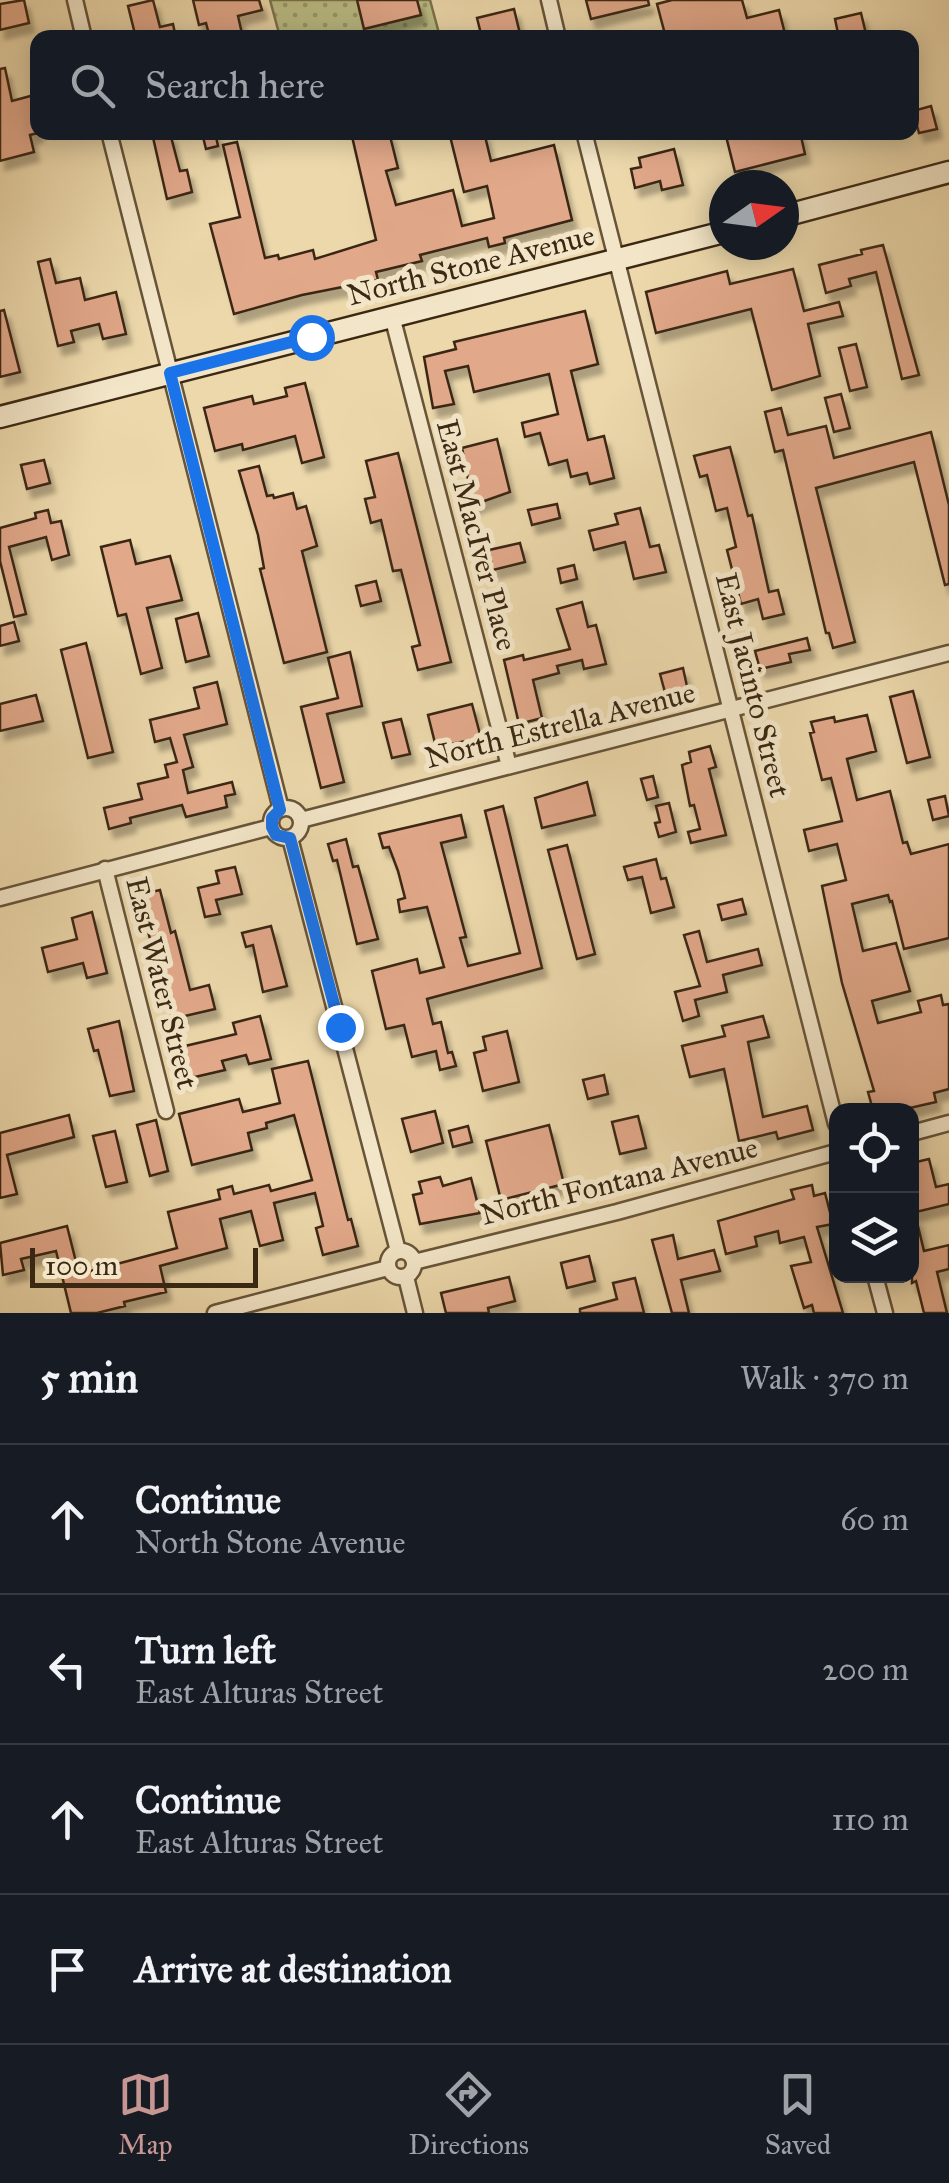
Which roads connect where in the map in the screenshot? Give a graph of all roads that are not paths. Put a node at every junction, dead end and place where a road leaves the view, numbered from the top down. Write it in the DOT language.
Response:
graph roads {
  1 [pos="75,0"];
  2 [pos="548,0"];
  3 [pos="82,30"];
  4 [pos="556,30"];
  5 [pos="110,140"];
  6 [pos="586,140"];
  7 [pos="949,172"];
  8 [pos="799,212"];
  9 [pos="709,236"];
  10 [pos="617,259"];
  11 [pos="392,316"];
  12 [pos="170,373"];
  13 [pos="0,418"];
  14 [pos="949,653"];
  15 [pos="732,710"];
  16 [pos="508,766"];
  17 [pos="280,810"];
  18 [pos="300,820"];
  19 [pos="272,827"];
  20 [pos="290,838"];
  21 [pos="106,869"];
  22 [pos="0,898"];
  23 [pos="831,1103"];
  24 [pos="166,1111"];
  25 [pos="949,1123"];
  26 [pos="919,1131"];
  27 [pos="829,1154"];
  28 [pos="398,1251"];
  29 [pos="414,1262"];
  30 [pos="388,1268"];
  31 [pos="406,1276"];
  32 [pos="877,1283"];
  33 [pos="215,1313"];
  34 [pos="415,1313"];
  35 [pos="884,1313"];
  1 -- 3 [label="street"];
  2 -- 4 [label="street"];
  5 -- 12 [label="street"];
  6 -- 10 [label="street, East Jacinto Street"];
  7 -- 8 [label="main road"];
  9 -- 10 [label="main road, North Stone Avenue"];
  10 -- 11 [label="main road, North Stone Avenue"];
  10 -- 15 [label="street, East Jacinto Street"];
  11 -- 12 [label="main road, North Stone Avenue"];
  11 -- 16 [label="street, East MacIver Place"];
  12 -- 13 [label="main road, North Stone Avenue"];
  12 -- 17 [label="street"];
  14 -- 15 [label="street, North Estrella Avenue"];
  15 -- 16 [label="street, North Estrella Avenue"];
  15 -- 23 [label="street, East Jacinto Street"];
  16 -- 18 [label="street, North Estrella Avenue"];
  17 -- 18 [label="street"];
  17 -- 19 [label="street"];
  18 -- 20 [label="street"];
  19 -- 20 [label="street"];
  19 -- 21 [label="street"];
  20 -- 28 [label="street"];
  21 -- 22 [label="street"];
  21 -- 24 [label="street, East Water Street"];
  25 -- 26 [label="street"];
  27 -- 29 [label="street, North Fontana Avenue"];
  28 -- 29 [label="street"];
  28 -- 30 [label="street"];
  29 -- 31 [label="street"];
  30 -- 31 [label="street"];
  30 -- 33 [label="street"];
  31 -- 34 [label="street"];
  32 -- 35 [label="street"];
}
